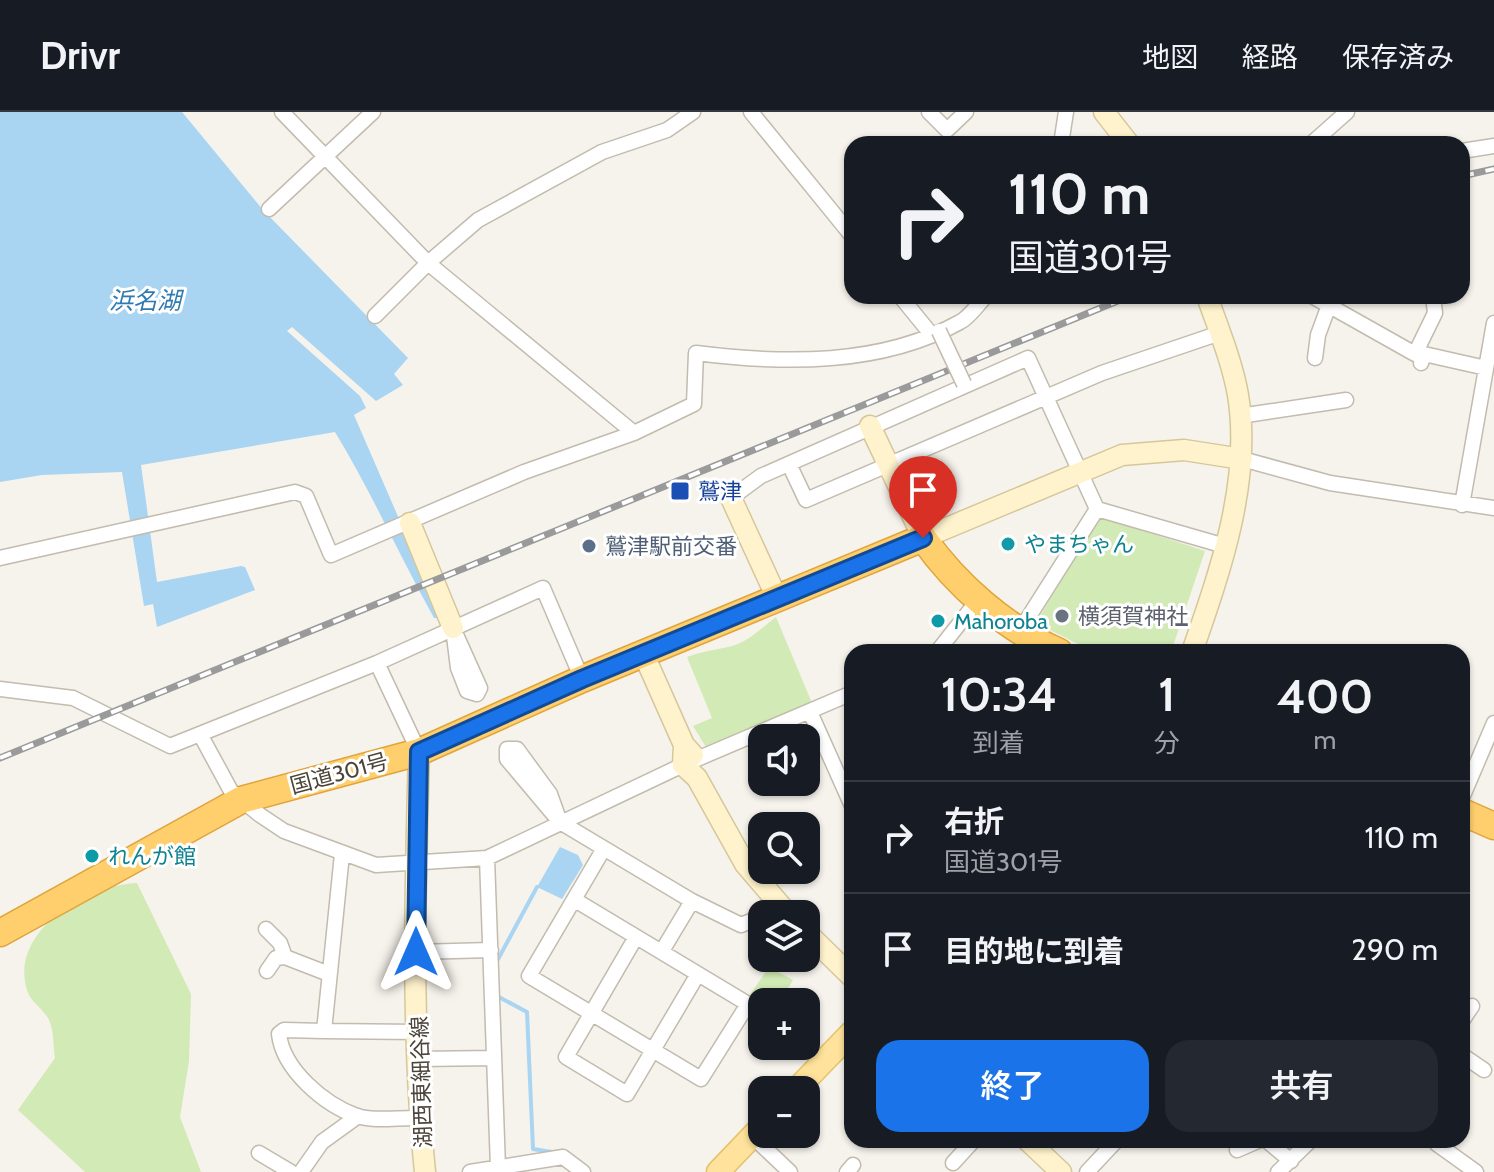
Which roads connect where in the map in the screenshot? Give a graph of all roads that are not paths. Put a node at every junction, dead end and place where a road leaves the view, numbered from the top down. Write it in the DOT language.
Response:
graph roads {
  1 [pos="282,112"];
  2 [pos="373,112"];
  3 [pos="693,112"];
  4 [pos="751,112"];
  5 [pos="929,112"];
  6 [pos="966,112"];
  7 [pos="1066,112"];
  8 [pos="1104,112"];
  9 [pos="1347,112"];
  10 [pos="1062,136"];
  11 [pos="1123,136"];
  12 [pos="1320,136"];
  13 [pos="1494,146"];
  14 [pos="1470,150"];
  15 [pos="326,158"];
  16 [pos="269,209"];
  17 [pos="844,226"];
  18 [pos="428,263"];
  19 [pos="908,304"];
  20 [pos="979,304"];
  21 [pos="1213,304"];
  22 [pos="1434,304"];
  23 [pos="1329,305"];
  24 [pos="375,316"];
  25 [pos="1494,323"];
  26 [pos="935,333"];
  27 [pos="1220,333"];
  28 [pos="1315,358"];
  29 [pos="1421,363"];
  30 [pos="1486,368"];
  31 [pos="964,384"];
  32 [pos="1048,395"];
  33 [pos="1346,400"];
  34 [pos="1240,416"];
  35 [pos="870,426"];
  36 [pos="634,433"];
  37 [pos="1242,459"];
  38 [pos="789,464"];
  39 [pos="889,467"];
  40 [pos="1078,470"];
  41 [pos="731,498"];
  42 [pos="1462,505"];
  43 [pos="1494,508"];
  44 [pos="1097,509"];
  45 [pos="410,523"];
  46 [pos="923,538"];
  47 [pos="1225,546"];
  48 [pos="0,558"];
  49 [pos="777,598"];
  50 [pos="978,600"];
  51 [pos="453,628"];
  52 [pos="1021,629"];
  53 [pos="943,644"];
  54 [pos="1046,644"];
  55 [pos="1194,644"];
  56 [pos="644,655"];
  57 [pos="377,663"];
  58 [pos="582,679"];
  59 [pos="0,689"];
  60 [pos="844,697"];
  61 [pos="810,712"];
  62 [pos="1494,723"];
  63 [pos="200,734"];
  64 [pos="419,752"];
  65 [pos="690,762"];
  66 [pos="1470,779"];
  67 [pos="844,788"];
  68 [pos="241,800"];
  69 [pos="1470,816"];
  70 [pos="560,822"];
  71 [pos="1494,826"];
  72 [pos="603,850"];
  73 [pos="342,854"];
  74 [pos="487,858"];
  75 [pos="416,861"];
  76 [pos="575,900"];
  77 [pos="775,900"];
  78 [pos="692,901"];
  79 [pos="748,922"];
  80 [pos="266,929"];
  81 [pos="0,933"];
  82 [pos="636,937"];
  83 [pos="820,946"];
  84 [pos="491,950"];
  85 [pos="662,951"];
  86 [pos="416,952"];
  87 [pos="285,957"];
  88 [pos="844,969"];
  89 [pos="267,971"];
  90 [pos="329,974"];
  91 [pos="698,974"];
  92 [pos="1472,1006"];
  93 [pos="1470,1009"];
  94 [pos="591,1012"];
  95 [pos="324,1031"];
  96 [pos="418,1032"];
  97 [pos="844,1040"];
  98 [pos="652,1050"];
  99 [pos="494,1058"];
  100 [pos="418,1059"];
  101 [pos="1470,1060"];
  102 [pos="1484,1070"];
  103 [pos="810,1076"];
  104 [pos="358,1116"];
  105 [pos="420,1118"];
  106 [pos="748,1140"];
  107 [pos="771,1148"];
  108 [pos="967,1148"];
  109 [pos="1036,1148"];
  110 [pos="1110,1148"];
  111 [pos="1242,1148"];
  112 [pos="1274,1148"];
  113 [pos="1303,1148"];
  114 [pos="1443,1148"];
  115 [pos="1237,1150"];
  116 [pos="259,1153"];
  117 [pos="1291,1161"];
  118 [pos="953,1163"];
  119 [pos="538,1166"];
  120 [pos="498,1168"];
  121 [pos="291,1172"];
  122 [pos="301,1172"];
  123 [pos="425,1172"];
  124 [pos="470,1172"];
  125 [pos="583,1172"];
  126 [pos="718,1172"];
  127 [pos="790,1172"];
  128 [pos="1061,1172"];
  129 [pos="1087,1172"];
  130 [pos="1278,1172"];
  131 [pos="1476,1172"];
  1 -- 15 [label="street"];
  2 -- 15 [label="street"];
  3 -- 18 [label="street"];
  4 -- 17 [label="street"];
  5 -- 6 [label="street"];
  7 -- 10 [label="street"];
  8 -- 11 [label="street"];
  9 -- 12 [label="street"];
  13 -- 14 [label="street"];
  15 -- 16 [label="street"];
  15 -- 18 [label="street"];
  18 -- 24 [label="street"];
  18 -- 36 [label="street"];
  19 -- 26 [label="street"];
  20 -- 26 [label="street"];
  21 -- 27 [label="street"];
  22 -- 23 [label="street"];
  23 -- 28 [label="street"];
  25 -- 30 [label="street"];
  26 -- 31 [label="street, bridge"];
  26 -- 36 [label="street"];
  27 -- 32 [label="street"];
  27 -- 34 [label="street"];
  29 -- 30 [label="street"];
  30 -- 42 [label="street"];
  31 -- 32 [label="street"];
  31 -- 35 [label="street"];
  32 -- 39 [label="street"];
  32 -- 40 [label="street"];
  33 -- 34 [label="street"];
  34 -- 37 [label="street"];
  35 -- 38 [label="street"];
  35 -- 39 [label="street"];
  36 -- 45 [label="street"];
  37 -- 40 [label="street"];
  37 -- 42 [label="street"];
  37 -- 47 [label="street"];
  38 -- 39 [label="street"];
  38 -- 41 [label="street"];
  39 -- 46 [label="street"];
  40 -- 44 [label="street"];
  40 -- 46 [label="street"];
  41 -- 49 [label="street"];
  42 -- 43 [label="street"];
  44 -- 47 [label="street"];
  44 -- 52 [label="street"];
  45 -- 48 [label="street"];
  45 -- 51 [label="street"];
  46 -- 49 [label="highway, 国道301号"];
  46 -- 50 [label="highway"];
  47 -- 55 [label="street"];
  49 -- 56 [label="highway, 国道301号"];
  50 -- 52 [label="highway"];
  50 -- 53 [label="street"];
  51 -- 57 [label="street"];
  51 -- 58 [label="street"];
  52 -- 54 [label="highway"];
  56 -- 58 [label="highway, 国道301号"];
  56 -- 65 [label="street"];
  57 -- 63 [label="street"];
  57 -- 64 [label="street"];
  58 -- 64 [label="highway, 国道301号"];
  59 -- 63 [label="street"];
  60 -- 61 [label="street"];
  61 -- 65 [label="street"];
  61 -- 67 [label="street"];
  62 -- 66 [label="street"];
  63 -- 68 [label="street"];
  64 -- 68 [label="highway, 国道301号"];
  64 -- 75 [label="street, 湖西東細谷線"];
  65 -- 70 [label="street"];
  65 -- 77 [label="street"];
  68 -- 73 [label="street"];
  68 -- 81 [label="highway, 国道301号"];
  69 -- 71 [label="highway"];
  70 -- 70 [label="street"];
  70 -- 72 [label="street"];
  70 -- 74 [label="street"];
  72 -- 76 [label="street"];
  72 -- 78 [label="street"];
  73 -- 75 [label="street"];
  73 -- 90 [label="street"];
  74 -- 75 [label="street"];
  74 -- 84 [label="street"];
  75 -- 86 [label="street, 湖西東細谷線"];
  76 -- 82 [label="street"];
  76 -- 94 [label="street"];
  78 -- 79 [label="street"];
  78 -- 85 [label="street"];
  80 -- 87 [label="street"];
  82 -- 85 [label="street"];
  82 -- 94 [label="street"];
  83 -- 88 [label="street"];
  84 -- 86 [label="street"];
  84 -- 99 [label="street"];
  85 -- 91 [label="street"];
  86 -- 96 [label="street, 湖西東細谷線"];
  87 -- 89 [label="street"];
  87 -- 90 [label="street"];
  90 -- 95 [label="street"];
  91 -- 98 [label="street"];
  91 -- 98 [label="street"];
  92 -- 93 [label="street"];
  94 -- 98 [label="street"];
  94 -- 98 [label="street"];
  95 -- 96 [label="street"];
  95 -- 104 [label="street"];
  96 -- 100 [label="street, 湖西東細谷線"];
  97 -- 103 [label="main road"];
  99 -- 100 [label="street"];
  99 -- 120 [label="street"];
  100 -- 105 [label="street, 湖西東細谷線"];
  101 -- 102 [label="street"];
  104 -- 105 [label="street"];
  104 -- 122 [label="street"];
  105 -- 123 [label="street, 湖西東細谷線"];
  106 -- 126 [label="main road"];
  107 -- 127 [label="street"];
  108 -- 118 [label="street"];
  109 -- 128 [label="street"];
  110 -- 129 [label="street"];
  111 -- 115 [label="street"];
  112 -- 117 [label="street"];
  113 -- 117 [label="street"];
  114 -- 131 [label="street"];
  116 -- 121 [label="street"];
  117 -- 130 [label="street"];
  119 -- 120 [label="street"];
  119 -- 125 [label="street"];
  120 -- 124 [label="street"];
}
